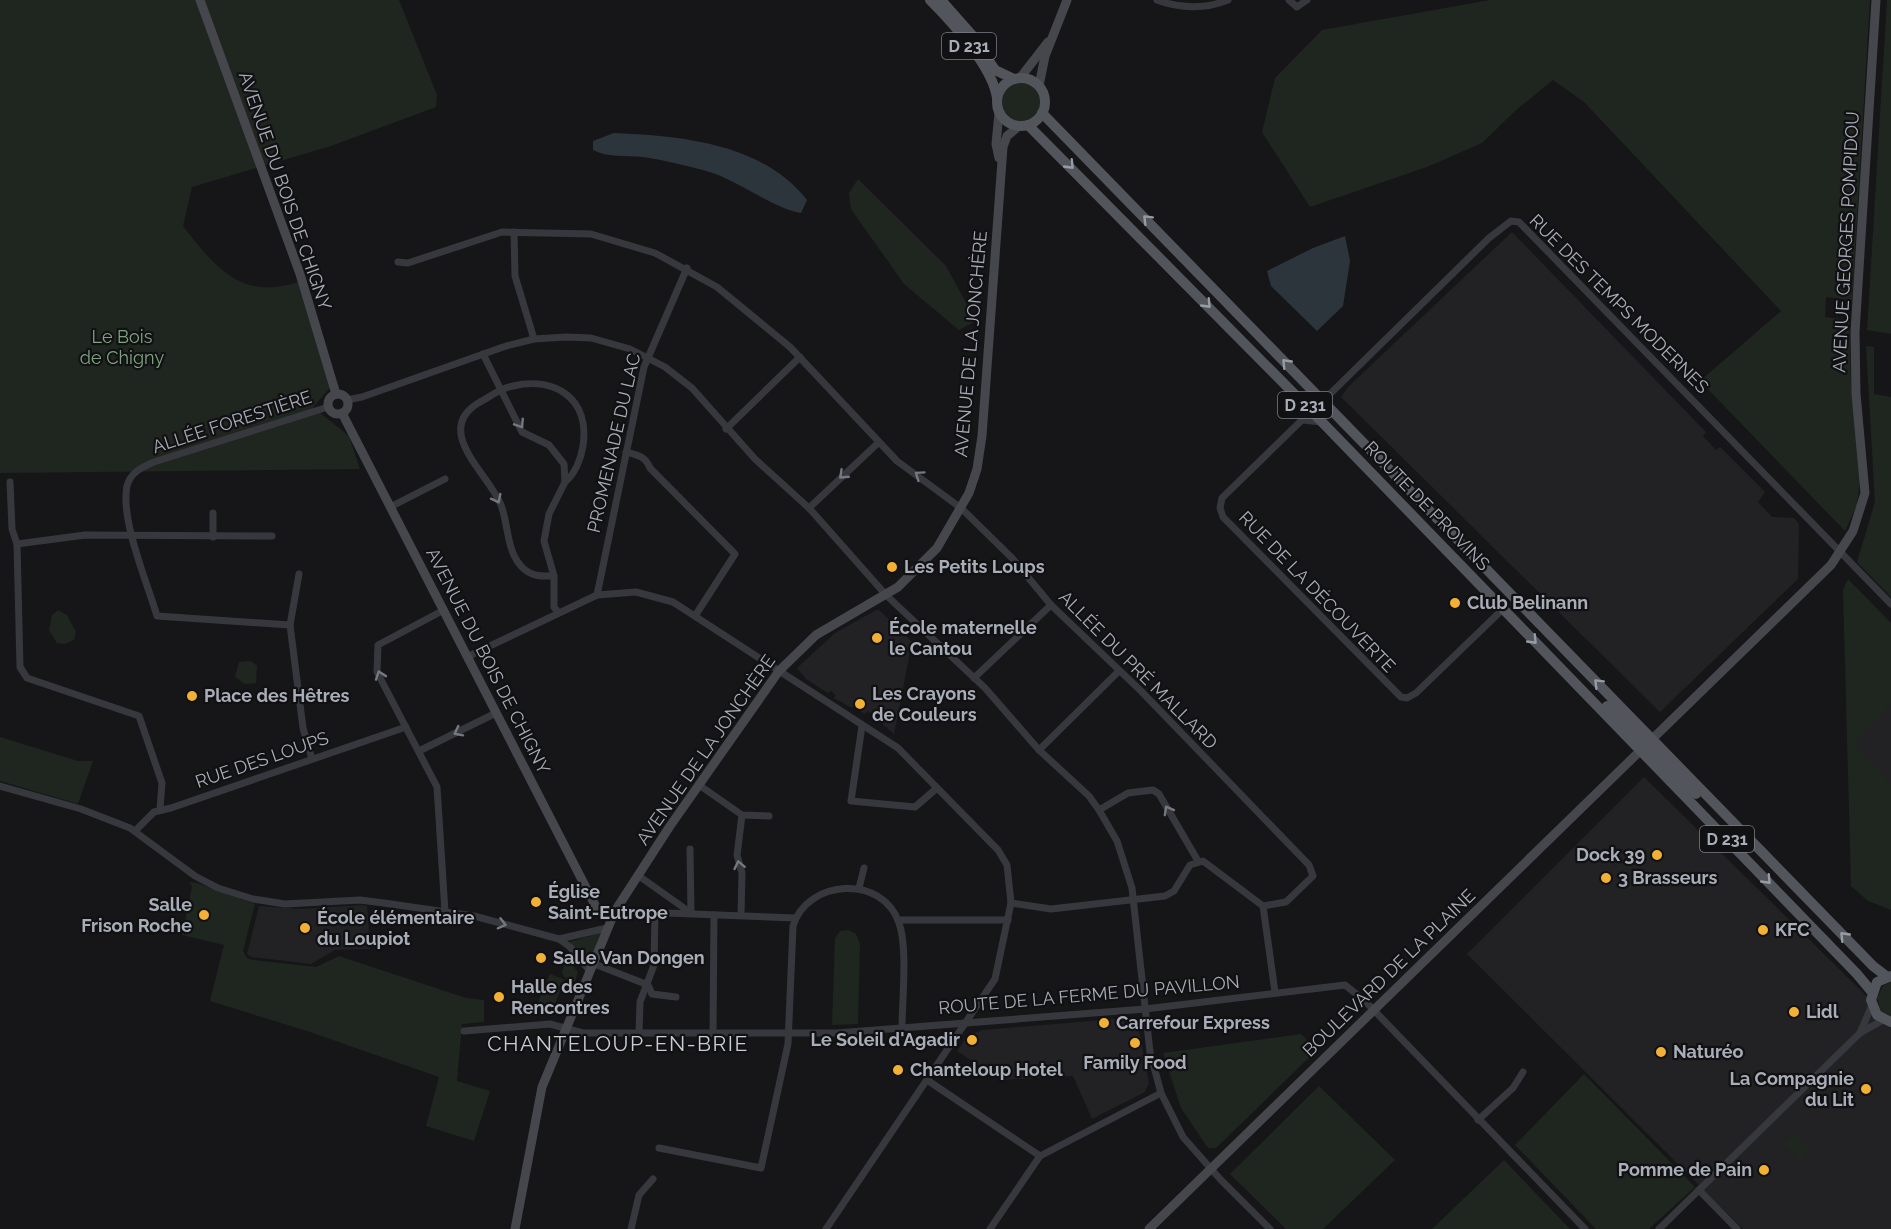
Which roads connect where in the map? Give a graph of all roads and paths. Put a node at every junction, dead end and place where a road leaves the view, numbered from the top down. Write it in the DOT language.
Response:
graph roads {
  1 [pos="200,0"];
  2 [pos="930,0"];
  3 [pos="941,0"];
  4 [pos="1067,0"];
  5 [pos="1157,0"];
  6 [pos="1228,0"];
  7 [pos="1289,0"];
  8 [pos="1307,0"];
  9 [pos="1876,0"];
  10 [pos="1056,31"];
  11 [pos="1017,78"];
  12 [pos="1039,86"];
  13 [pos="997,99"];
  14 [pos="999,113"];
  15 [pos="1042,113"];
  16 [pos="1024,125"];
  17 [pos="1002,169"];
  18 [pos="514,232"];
  19 [pos="398,262"];
  20 [pos="687,268"];
  21 [pos="534,339"];
  22 [pos="483,354"];
  23 [pos="647,357"];
  24 [pos="800,357"];
  25 [pos="503,389"];
  26 [pos="1312,390"];
  27 [pos="336,393"];
  28 [pos="1331,393"];
  29 [pos="347,400"];
  30 [pos="1302,401"];
  31 [pos="328,407"];
  32 [pos="1334,412"];
  33 [pos="342,413"];
  34 [pos="1302,420"];
  35 [pos="1322,422"];
  36 [pos="726,429"];
  37 [pos="878,442"];
  38 [pos="626,452"];
  39 [pos="445,478"];
  40 [pos="10,482"];
  41 [pos="565,483"];
  42 [pos="390,507"];
  43 [pos="809,508"];
  44 [pos="961,508"];
  45 [pos="213,513"];
  46 [pos="130,536"];
  47 [pos="272,536"];
  48 [pos="213,537"];
  49 [pos="17,544"];
  50 [pos="1841,552"];
  51 [pos="298,574"];
  52 [pos="554,576"];
  53 [pos="597,595"];
  54 [pos="886,595"];
  55 [pos="1891,604"];
  56 [pos="1051,605"];
  57 [pos="1503,609"];
  58 [pos="442,611"];
  59 [pos="558,612"];
  60 [pos="695,616"];
  61 [pos="290,625"];
  62 [pos="467,657"];
  63 [pos="779,671"];
  64 [pos="1119,671"];
  65 [pos="974,678"];
  66 [pos="496,712"];
  67 [pos="862,726"];
  68 [pos="406,727"];
  69 [pos="1647,745"];
  70 [pos="1039,750"];
  71 [pos="419,751"];
  72 [pos="312,759"];
  73 [pos="699,784"];
  74 [pos="0,786"];
  75 [pos="937,788"];
  76 [pos="160,808"];
  77 [pos="1099,810"];
  78 [pos="742,815"];
  79 [pos="769,816"];
  80 [pos="135,831"];
  81 [pos="690,849"];
  82 [pos="1198,861"];
  83 [pos="864,868"];
  84 [pos="639,876"];
  85 [pos="859,888"];
  86 [pos="1133,901"];
  87 [pos="1011,903"];
  88 [pos="1263,906"];
  89 [pos="445,912"];
  90 [pos="655,913"];
  91 [pos="691,913"];
  92 [pos="613,915"];
  93 [pos="714,915"];
  94 [pos="741,915"];
  95 [pos="795,918"];
  96 [pos="899,920"];
  97 [pos="1008,920"];
  98 [pos="607,928"];
  99 [pos="558,939"];
  100 [pos="591,966"];
  101 [pos="1889,976"];
  102 [pos="648,986"];
  103 [pos="1275,992"];
  104 [pos="1872,992"];
  105 [pos="676,997"];
  106 [pos="1872,1005"];
  107 [pos="1145,1009"];
  108 [pos="1373,1011"];
  109 [pos="1887,1021"];
  110 [pos="964,1022"];
  111 [pos="565,1028"];
  112 [pos="902,1028"];
  113 [pos="464,1031"];
  114 [pos="1860,1033"];
  115 [pos="639,1034"];
  116 [pos="713,1034"];
  117 [pos="789,1035"];
  118 [pos="1523,1072"];
  119 [pos="927,1080"];
  120 [pos="1161,1093"];
  121 [pos="1478,1120"];
  122 [pos="659,1148"];
  123 [pos="1040,1156"];
  124 [pos="1211,1169"];
  125 [pos="653,1179"];
  126 [pos="1699,1190"];
  127 [pos="515,1229"];
  128 [pos="631,1229"];
  129 [pos="826,1229"];
  130 [pos="990,1229"];
  131 [pos="1149,1229"];
  132 [pos="1270,1229"];
  133 [pos="1585,1229"];
  134 [pos="1659,1229"];
  135 [pos="1737,1229"];
  1 -- 27 [label="main road, AVENUE DU BOIS DE CHIGNY"];
  2 -- 13 [label="main road, D 231"];
  3 -- 11 [label="main road, D 231"];
  4 -- 10 [label="main road"];
  5 -- 6 [label="street"];
  7 -- 8 [label="street"];
  9 -- 50 [label="main road, AVENUE GEORGES POMPIDOU"];
  10 -- 11 [label="main road"];
  10 -- 12 [label="main road"];
  11 -- 12 [label="main road"];
  11 -- 13 [label="main road"];
  12 -- 15 [label="main road"];
  13 -- 14 [label="main road"];
  14 -- 16 [label="main road"];
  14 -- 17 [label="main road"];
  15 -- 16 [label="main road"];
  26 -- 15 [label="main road, ROUTE DE PROVINS / D 231, one-way"];
  16 -- 17 [label="main road"];
  16 -- 30 [label="main road, ROUTE DE PROVINS / D 231, one-way"];
  17 -- 44 [label="main road, AVENUE DE LA JONCHÈRE"];
  18 -- 19 [label="street, ALLÉE DU PRÉ MALLARD"];
  18 -- 20 [label="street, ALLÉE DU PRÉ MALLARD"];
  18 -- 21 [label="street"];
  20 -- 23 [label="street, PROMENADE DU LAC"];
  20 -- 24 [label="street, ALLÉE DU PRÉ MALLARD"];
  21 -- 22 [label="street"];
  21 -- 23 [label="street"];
  22 -- 25 [label="street"];
  22 -- 29 [label="street"];
  23 -- 36 [label="street"];
  23 -- 38 [label="street, PROMENADE DU LAC"];
  24 -- 36 [label="street"];
  24 -- 37 [label="street, ALLÉE DU PRÉ MALLARD"];
  25 -- 41 [label="street, one-way"];
  25 -- 41 [label="street"];
  25 -- 52 [label="street, one-way"];
  26 -- 28 [label="street"];
  26 -- 32 [label="main road, ROUTE DE PROVINS / D 231"];
  27 -- 29 [label="main road"];
  27 -- 31 [label="main road"];
  28 -- 32 [label="street"];
  28 -- 50 [label="street, RUE DES TEMPS MODERNES"];
  29 -- 33 [label="main road"];
  30 -- 34 [label="street"];
  30 -- 35 [label="main road, ROUTE DE PROVINS / D 231"];
  31 -- 33 [label="main road"];
  31 -- 46 [label="street, ALLÉE FORESTIÈRE"];
  69 -- 32 [label="main road, ROUTE DE PROVINS / D 231, one-way"];
  33 -- 42 [label="main road, AVENUE DU BOIS DE CHIGNY"];
  34 -- 35 [label="street"];
  34 -- 57 [label="street, RUE DE LA DÉCOUVERTE"];
  35 -- 57 [label="main road, ROUTE DE PROVINS / D 231"];
  36 -- 43 [label="street"];
  37 -- 43 [label="street, one-way"];
  44 -- 37 [label="street, ALLÉE DU PRÉ MALLARD, one-way"];
  38 -- 53 [label="street, PROMENADE DU LAC"];
  38 -- 60 [label="street"];
  39 -- 42 [label="street"];
  40 -- 49 [label="street"];
  41 -- 52 [label="street"];
  42 -- 58 [label="main road, AVENUE DU BOIS DE CHIGNY"];
  43 -- 54 [label="street"];
  44 -- 54 [label="main road, AVENUE DE LA JONCHÈRE"];
  44 -- 56 [label="street, ALLÉE DU PRÉ MALLARD"];
  45 -- 48 [label="street"];
  46 -- 48 [label="street"];
  46 -- 49 [label="street"];
  46 -- 61 [label="street, ALLÉE FORESTIÈRE"];
  47 -- 48 [label="street"];
  49 -- 76 [label="street"];
  50 -- 55 [label="street, RUE DES TEMPS MODERNES"];
  50 -- 69 [label="main road, AVENUE GEORGES POMPIDOU"];
  51 -- 61 [label="street"];
  52 -- 59 [label="street"];
  53 -- 59 [label="street"];
  53 -- 60 [label="street"];
  54 -- 63 [label="main road, AVENUE DE LA JONCHÈRE"];
  54 -- 65 [label="street"];
  56 -- 64 [label="street, ALLÉE DU PRÉ MALLARD"];
  56 -- 65 [label="street"];
  57 -- 69 [label="main road, ROUTE DE PROVINS / D 231, one-way"];
  58 -- 62 [label="main road, AVENUE DU BOIS DE CHIGNY"];
  68 -- 58 [label="street, one-way"];
  59 -- 62 [label="street"];
  60 -- 63 [label="street"];
  61 -- 72 [label="street"];
  62 -- 66 [label="main road, AVENUE DU BOIS DE CHIGNY"];
  63 -- 67 [label="street"];
  63 -- 73 [label="main road, AVENUE DE LA JONCHÈRE"];
  64 -- 70 [label="street"];
  64 -- 88 [label="street, ALLÉE DU PRÉ MALLARD"];
  65 -- 70 [label="street"];
  66 -- 71 [label="street, one-way"];
  66 -- 92 [label="main road, AVENUE DU BOIS DE CHIGNY"];
  67 -- 75 [label="street"];
  67 -- 75 [label="street"];
  68 -- 71 [label="street"];
  68 -- 72 [label="street, RUE DES LOUPS"];
  101 -- 69 [label="main road, ROUTE DE PROVINS / D 231, one-way"];
  69 -- 104 [label="main road, ROUTE DE PROVINS / D 231, one-way"];
  69 -- 108 [label="main road, BOULEVARD DE LA PLAINE"];
  70 -- 77 [label="street"];
  71 -- 89 [label="street"];
  72 -- 76 [label="street, RUE DES LOUPS"];
  73 -- 78 [label="street"];
  73 -- 84 [label="main road, AVENUE DE LA JONCHÈRE"];
  74 -- 80 [label="street"];
  75 -- 87 [label="street"];
  76 -- 80 [label="street"];
  82 -- 77 [label="street, one-way"];
  77 -- 86 [label="street"];
  78 -- 79 [label="street"];
  94 -- 78 [label="street, one-way"];
  80 -- 89 [label="street"];
  81 -- 91 [label="street"];
  82 -- 86 [label="street"];
  82 -- 88 [label="street"];
  83 -- 85 [label="street"];
  84 -- 91 [label="street"];
  84 -- 92 [label="main road, AVENUE DE LA JONCHÈRE"];
  85 -- 95 [label="street"];
  85 -- 96 [label="street"];
  86 -- 87 [label="street"];
  86 -- 107 [label="street"];
  87 -- 97 [label="street"];
  88 -- 103 [label="street"];
  89 -- 99 [label="street, one-way"];
  90 -- 91 [label="street"];
  90 -- 92 [label="street"];
  90 -- 102 [label="street"];
  91 -- 93 [label="street"];
  92 -- 98 [label="main road, AVENUE DE LA JONCHÈRE"];
  93 -- 94 [label="street"];
  93 -- 116 [label="street"];
  94 -- 95 [label="street"];
  95 -- 117 [label="street"];
  96 -- 97 [label="street"];
  96 -- 112 [label="street"];
  97 -- 110 [label="street"];
  98 -- 99 [label="street"];
  98 -- 100 [label="main road, AVENUE DE LA JONCHÈRE"];
  99 -- 100 [label="street"];
  100 -- 102 [label="street"];
  100 -- 111 [label="main road, AVENUE DE LA JONCHÈRE"];
  101 -- 104 [label="main road"];
  102 -- 105 [label="street"];
  102 -- 115 [label="street"];
  103 -- 107 [label="street, ROUTE DE LA FERME DU PAVILLON"];
  103 -- 108 [label="street, ROUTE DE LA FERME DU PAVILLON"];
  104 -- 106 [label="main road"];
  106 -- 109 [label="main road"];
  106 -- 114 [label="street"];
  107 -- 110 [label="street, ROUTE DE LA FERME DU PAVILLON"];
  107 -- 120 [label="street"];
  108 -- 121 [label="street, ROUTE DE LA FERME DU PAVILLON"];
  108 -- 124 [label="main road, BOULEVARD DE LA PLAINE"];
  109 -- 114 [label="street"];
  110 -- 112 [label="street, ROUTE DE LA FERME DU PAVILLON"];
  110 -- 119 [label="street"];
  111 -- 113 [label="street, ROUTE DE LA FERME DU PAVILLON"];
  111 -- 115 [label="street, ROUTE DE LA FERME DU PAVILLON"];
  111 -- 127 [label="main road, AVENUE DE LA JONCHÈRE"];
  112 -- 117 [label="street, ROUTE DE LA FERME DU PAVILLON"];
  114 -- 126 [label="street"];
  115 -- 116 [label="street, ROUTE DE LA FERME DU PAVILLON"];
  116 -- 117 [label="street, ROUTE DE LA FERME DU PAVILLON"];
  117 -- 122 [label="street"];
  118 -- 121 [label="street"];
  119 -- 123 [label="street"];
  119 -- 129 [label="street"];
  120 -- 123 [label="street"];
  120 -- 124 [label="street"];
  121 -- 133 [label="street, ROUTE DE LA FERME DU PAVILLON"];
  123 -- 130 [label="street"];
  124 -- 131 [label="main road, BOULEVARD DE LA PLAINE"];
  124 -- 132 [label="street"];
  125 -- 128 [label="street"];
  126 -- 134 [label="street"];
  126 -- 135 [label="street"];
}
